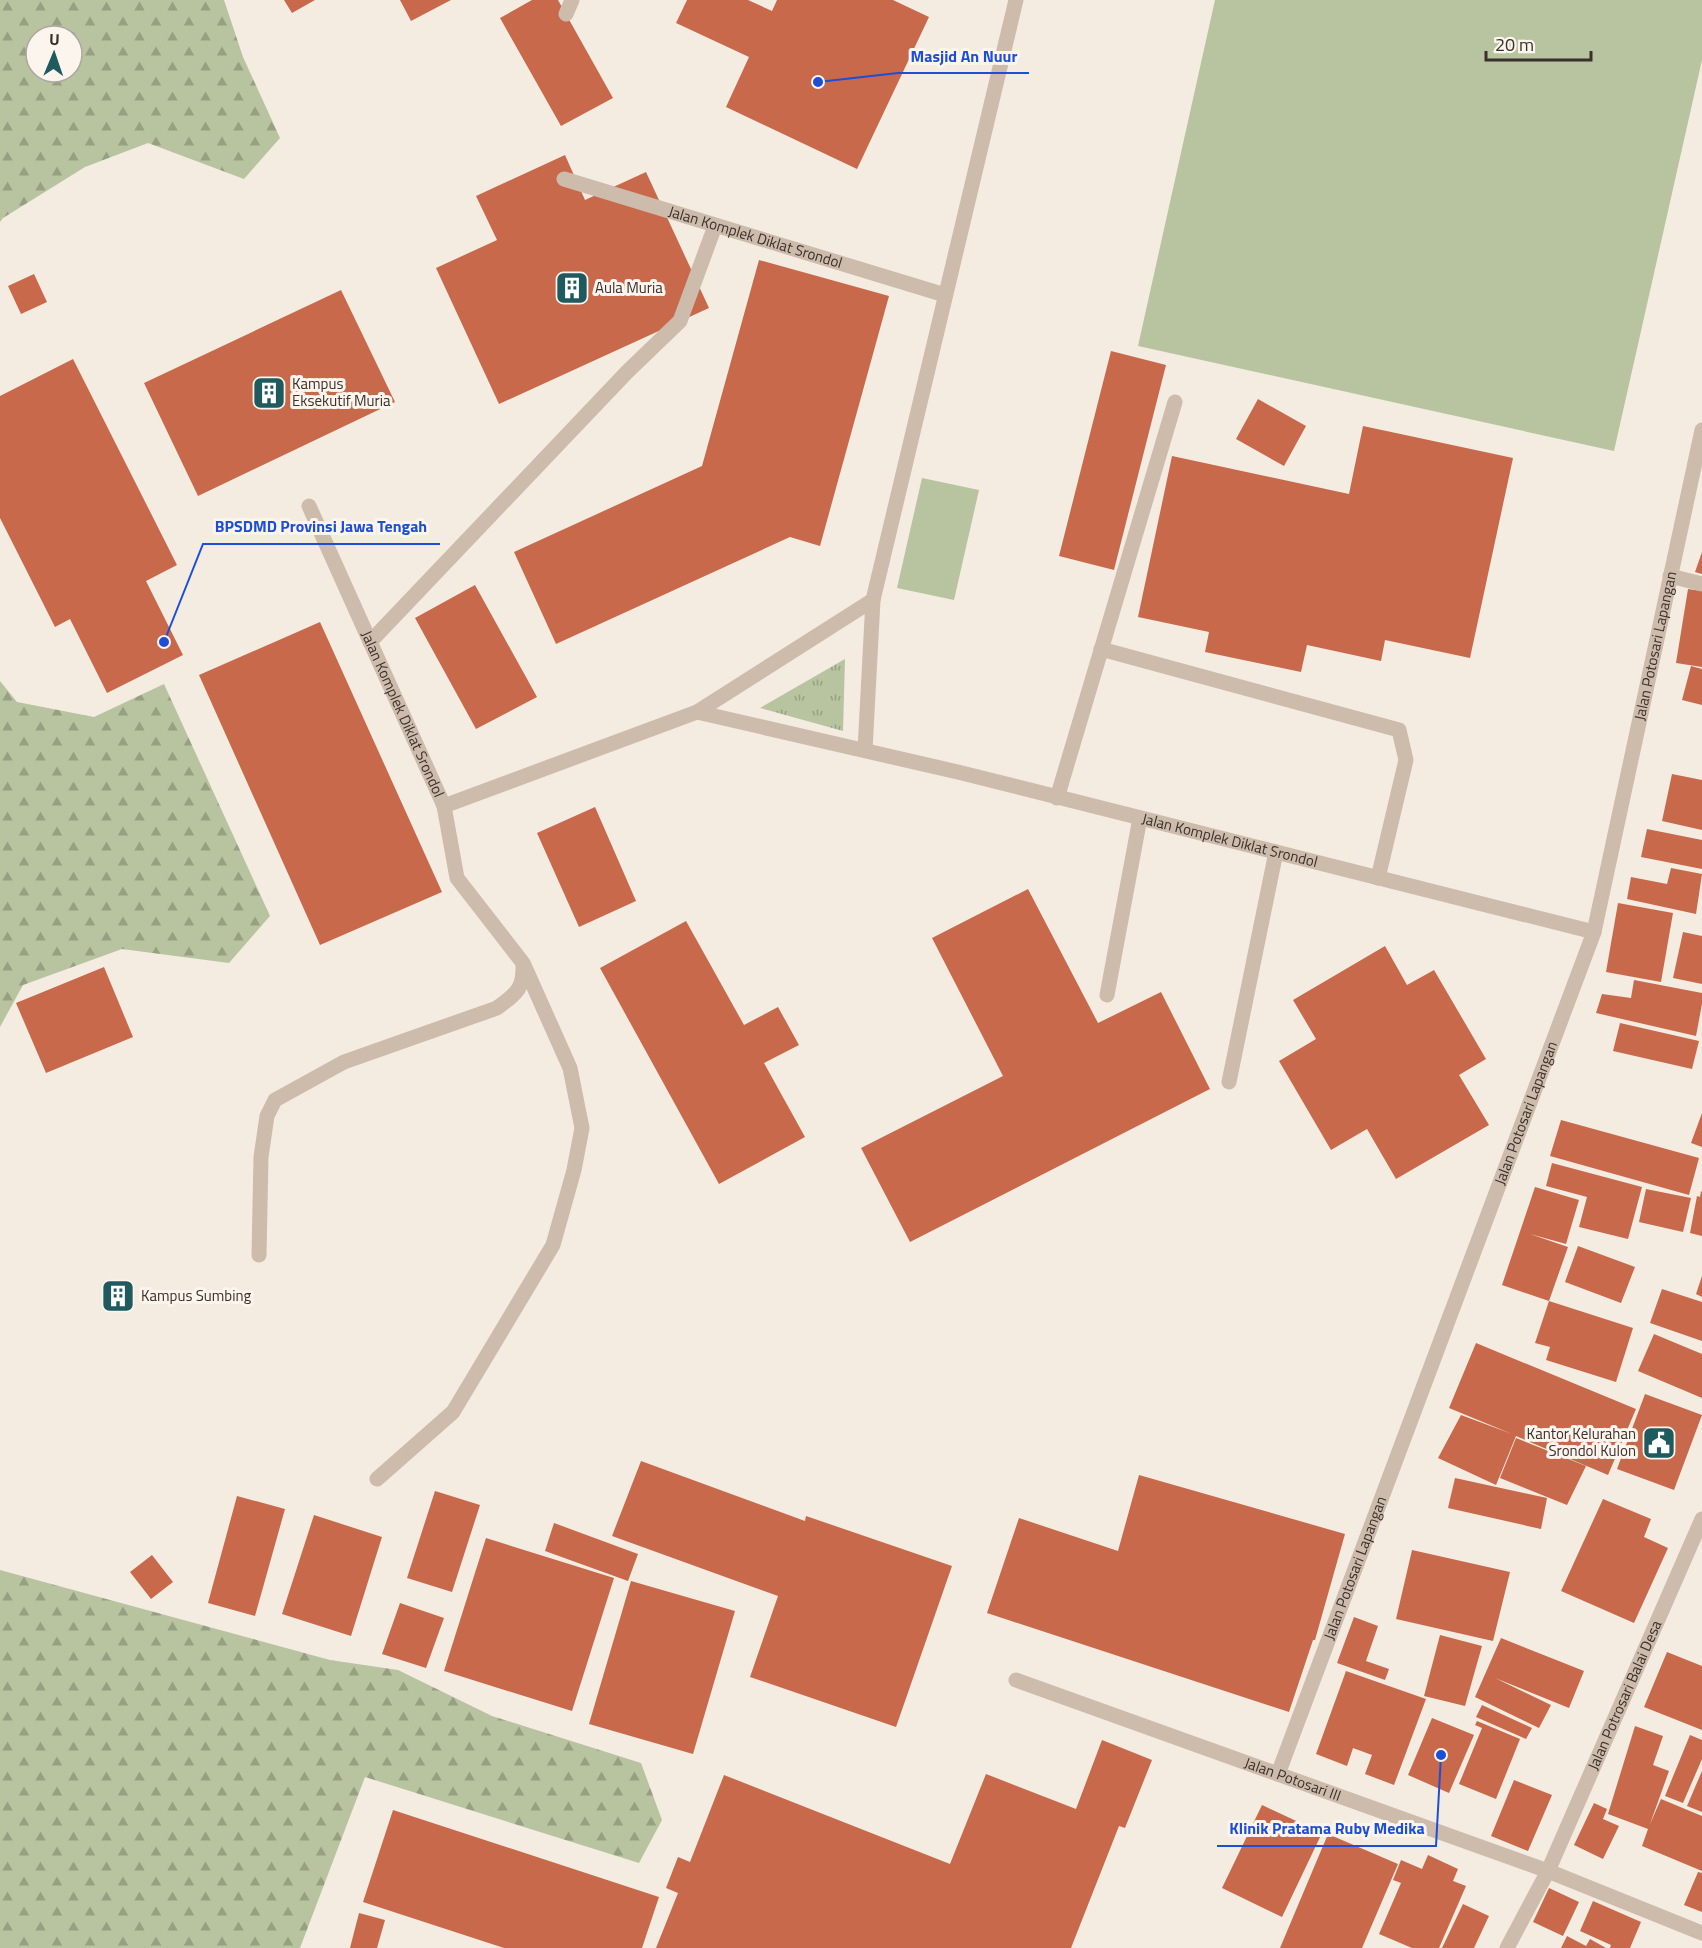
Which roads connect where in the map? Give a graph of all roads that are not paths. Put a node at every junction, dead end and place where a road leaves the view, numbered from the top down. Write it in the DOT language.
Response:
graph roads {
  1 [pos="1016,0"];
  2 [pos="564,179"];
  3 [pos="715,226"];
  4 [pos="945,295"];
  5 [pos="1175,402"];
  6 [pos="1702,430"];
  7 [pos="309,506"];
  8 [pos="1670,576"];
  9 [pos="1702,584"];
  10 [pos="873,600"];
  11 [pos="370,642"];
  12 [pos="1101,649"];
  13 [pos="697,712"];
  14 [pos="865,750"];
  15 [pos="1057,798"];
  16 [pos="444,806"];
  17 [pos="1140,818"];
  18 [pos="1276,852"];
  19 [pos="1378,878"];
  20 [pos="1593,932"];
  21 [pos="523,963"];
  22 [pos="1107,995"];
  23 [pos="1229,1082"];
  24 [pos="259,1255"];
  25 [pos="377,1479"];
  26 [pos="1702,1519"];
  27 [pos="1016,1680"];
  28 [pos="1278,1774"];
  29 [pos="1548,1871"];
  30 [pos="1702,1933"];
  31 [pos="1507,1948"];
  1 -- 4 [label="street"];
  2 -- 3 [label="street, Jalan Komplek Diklat Srondol"];
  3 -- 4 [label="street, Jalan Komplek Diklat Srondol"];
  3 -- 11 [label="street"];
  4 -- 10 [label="street"];
  5 -- 12 [label="street"];
  6 -- 8 [label="street, Jalan Potosari Lapangan"];
  7 -- 11 [label="street, Jalan Komplek Diklat Srondol"];
  8 -- 9 [label="street"];
  8 -- 20 [label="street, Jalan Potosari Lapangan"];
  10 -- 13 [label="street, Jalan Komplek Diklat Srondol"];
  10 -- 14 [label="street"];
  11 -- 16 [label="street, Jalan Komplek Diklat Srondol"];
  12 -- 15 [label="street"];
  12 -- 19 [label="street"];
  13 -- 14 [label="street, Jalan Komplek Diklat Srondol"];
  13 -- 16 [label="street, Jalan Komplek Diklat Srondol"];
  14 -- 15 [label="street, Jalan Komplek Diklat Srondol"];
  15 -- 17 [label="street, Jalan Komplek Diklat Srondol"];
  16 -- 21 [label="street"];
  17 -- 18 [label="street, Jalan Komplek Diklat Srondol"];
  17 -- 22 [label="street"];
  18 -- 19 [label="street, Jalan Komplek Diklat Srondol"];
  18 -- 23 [label="street"];
  19 -- 20 [label="street, Jalan Komplek Diklat Srondol"];
  20 -- 28 [label="street, Jalan Potosari Lapangan"];
  21 -- 24 [label="street"];
  21 -- 25 [label="street"];
  26 -- 29 [label="street, Jalan Potrosari Balai Desa"];
  27 -- 28 [label="street, Jalan Potosari III"];
  28 -- 29 [label="street, Jalan Potosari III"];
  29 -- 30 [label="street, Jalan Potosari III"];
  29 -- 31 [label="street, Jalan Potrosari Balai Desa"];
}
